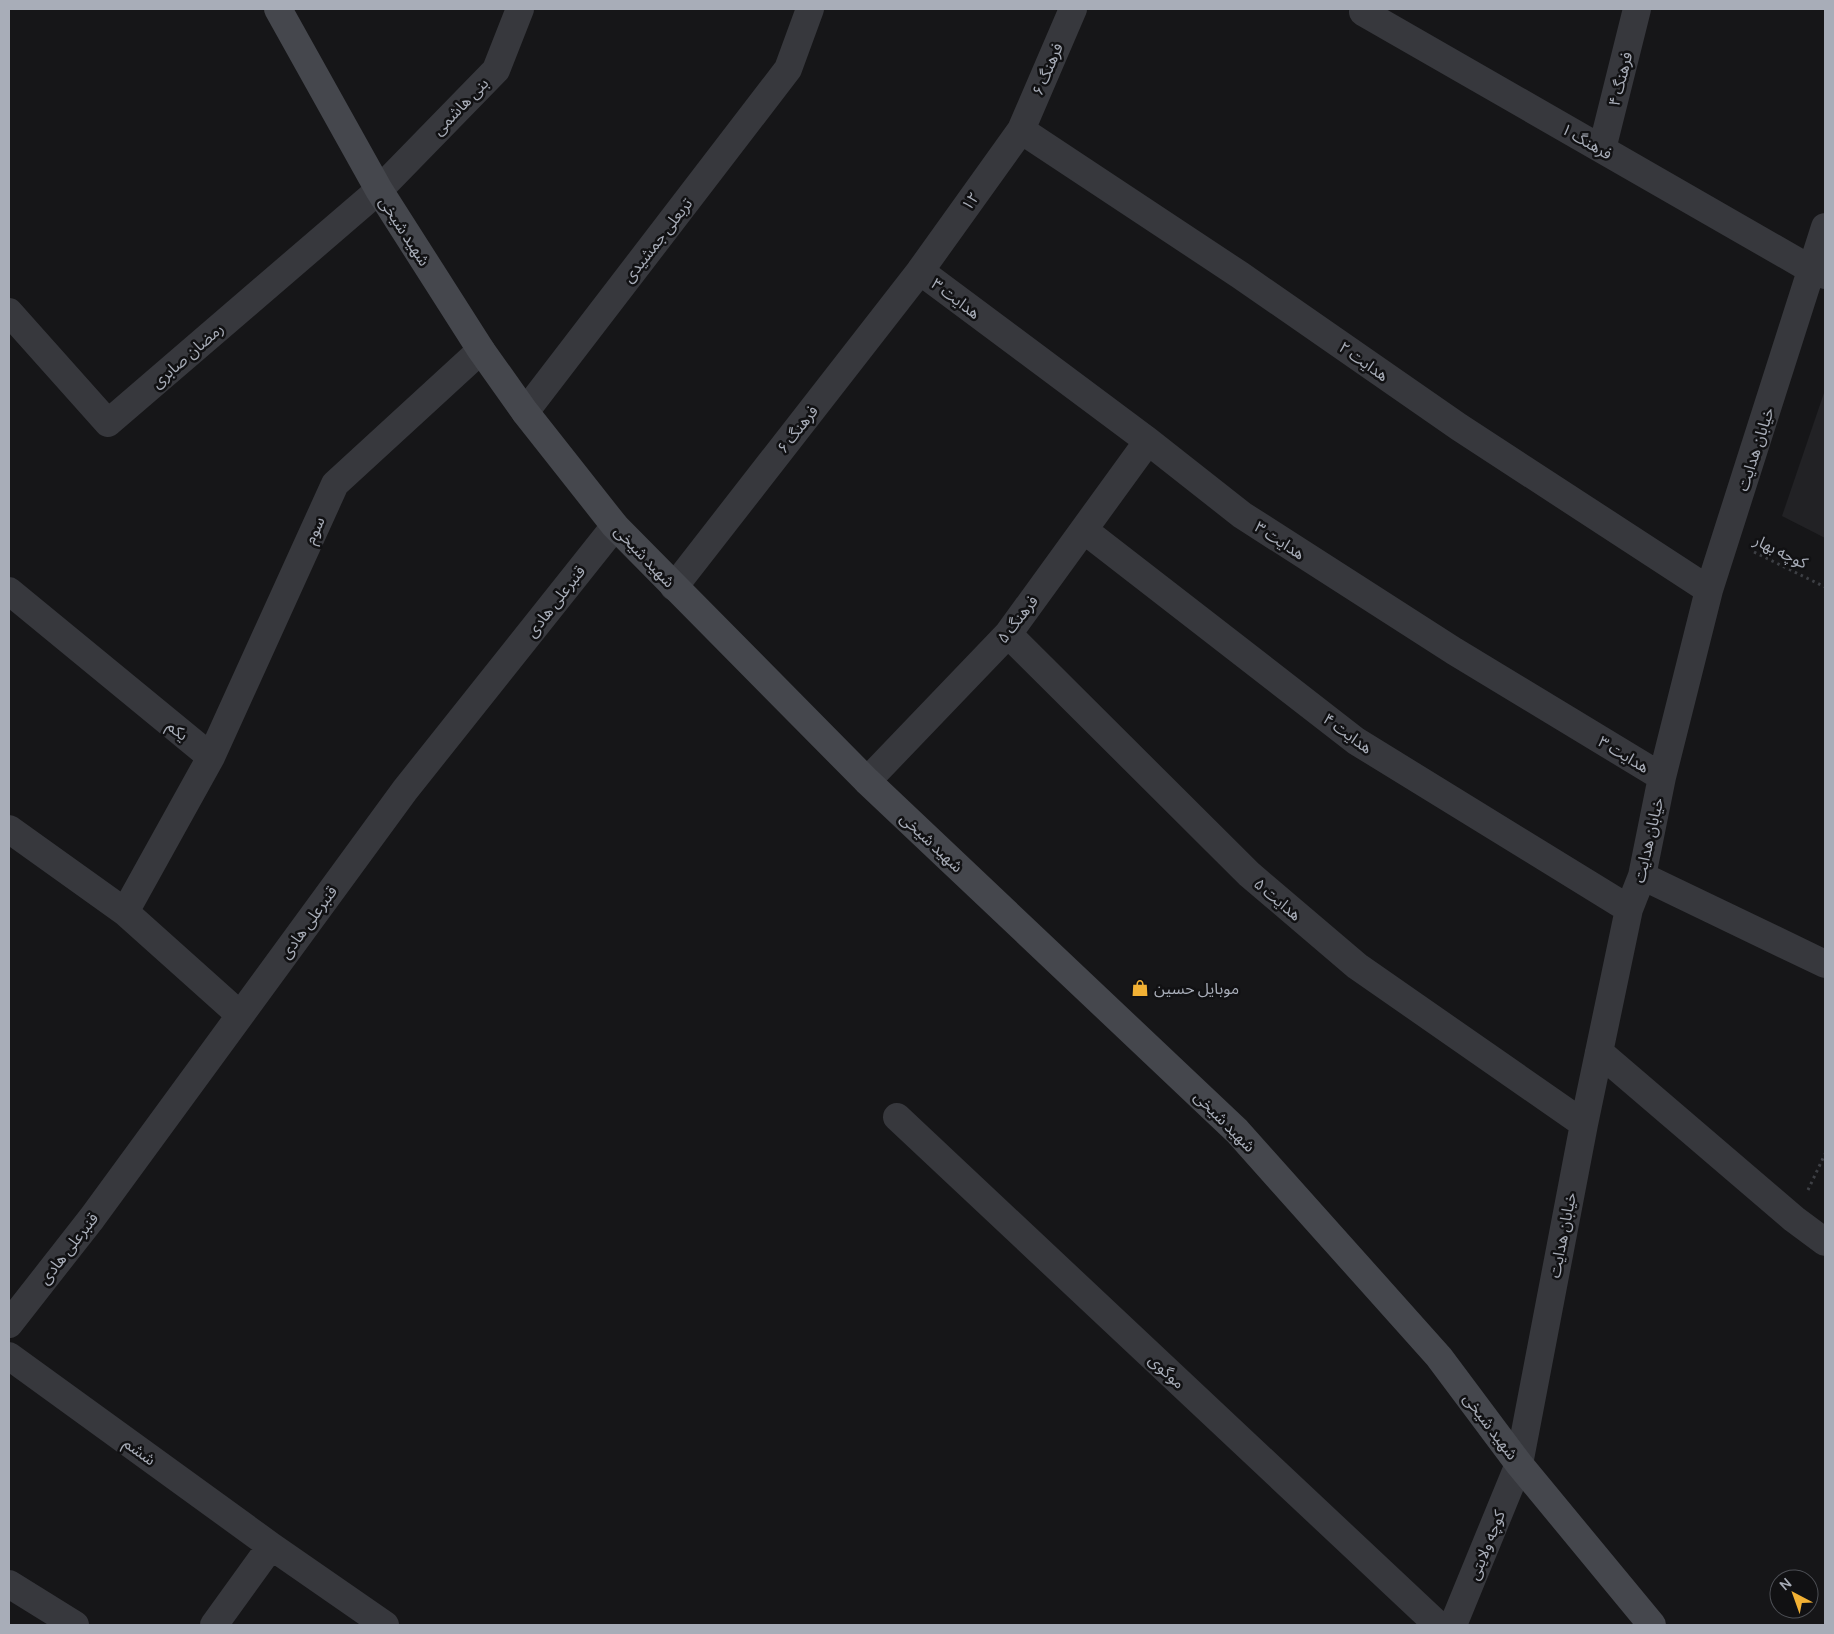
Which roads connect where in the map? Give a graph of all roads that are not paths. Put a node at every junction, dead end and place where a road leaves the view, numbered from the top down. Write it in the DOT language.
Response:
graph roads {
  1 [pos="278,9"];
  2 [pos="520,9"];
  3 [pos="810,9"];
  4 [pos="1072,9"];
  5 [pos="1637,9"];
  6 [pos="1364,10"];
  7 [pos="1021,130"];
  8 [pos="1602,149"];
  9 [pos="379,190"];
  10 [pos="1825,227"];
  11 [pos="920,271"];
  12 [pos="1819,272"];
  13 [pos="9,312"];
  14 [pos="481,350"];
  15 [pos="524,412"];
  16 [pos="1148,441"];
  17 [pos="615,526"];
  18 [pos="1084,530"];
  19 [pos="674,587"];
  20 [pos="1709,590"];
  21 [pos="9,591"];
  22 [pos="1008,634"];
  23 [pos="211,757"];
  24 [pos="1662,778"];
  25 [pos="867,781"];
  26 [pos="9,829"];
  27 [pos="1642,876"];
  28 [pos="1629,909"];
  29 [pos="125,912"];
  30 [pos="1825,964"];
  31 [pos="240,1015"];
  32 [pos="1599,1052"];
  33 [pos="896,1117"];
  34 [pos="1584,1124"];
  35 [pos="1825,1242"];
  36 [pos="9,1324"];
  37 [pos="9,1356"];
  38 [pos="1519,1464"];
  39 [pos="271,1546"];
  40 [pos="9,1584"];
  41 [pos="75,1625"];
  42 [pos="214,1625"];
  43 [pos="384,1625"];
  44 [pos="1438,1625"];
  45 [pos="1453,1625"];
  46 [pos="1652,1625"];
  1 -- 9 [label="main road, شهید شیخی"];
  2 -- 9 [label="street, بنی هاشمی"];
  3 -- 15 [label="street, تربعلی جمشیدی"];
  4 -- 7 [label="street, فرهنگ ۶"];
  5 -- 8 [label="street, فرهنگ ۴"];
  6 -- 8 [label="street, فرهنگ ۱"];
  7 -- 11 [label="street, ۱۲"];
  7 -- 20 [label="street, هدایت ۲"];
  8 -- 12 [label="street, فرهنگ ۱"];
  9 -- 13 [label="street, رمضان صابری"];
  9 -- 14 [label="main road, شهید شیخی"];
  10 -- 12 [label="street, خیابان هدایت"];
  11 -- 16 [label="street, هدایت ۳"];
  11 -- 19 [label="street, فرهنگ ۶"];
  12 -- 20 [label="street, خیابان هدایت"];
  14 -- 15 [label="main road, شهید شیخی"];
  14 -- 23 [label="street, سوم"];
  15 -- 17 [label="main road, شهید شیخی"];
  16 -- 18 [label="street, فرهنگ ۵"];
  16 -- 24 [label="street, هدایت ۳"];
  17 -- 19 [label="main road, شهید شیخی"];
  17 -- 31 [label="street, قنبرعلی هادی"];
  18 -- 22 [label="street, فرهنگ ۵"];
  18 -- 28 [label="street, هدایت ۴"];
  19 -- 25 [label="main road, شهید شیخی"];
  20 -- 24 [label="street, خیابان هدایت"];
  21 -- 23 [label="street, یکم"];
  22 -- 25 [label="street, فرهنگ ۵"];
  22 -- 34 [label="street, هدایت ۵"];
  23 -- 29 [label="street"];
  24 -- 27 [label="street, خیابان هدایت"];
  25 -- 38 [label="main road, شهید شیخی"];
  26 -- 29 [label="street"];
  27 -- 28 [label="street, خیابان هدایت"];
  27 -- 30 [label="street"];
  28 -- 32 [label="street, خیابان هدایت"];
  29 -- 31 [label="street"];
  31 -- 36 [label="street, قنبرعلی هادی"];
  32 -- 34 [label="street, خیابان هدایت"];
  32 -- 35 [label="street"];
  33 -- 44 [label="street, موگوی"];
  34 -- 38 [label="street, خیابان هدایت"];
  37 -- 39 [label="street, ششم"];
  38 -- 45 [label="street, کوچه ولایتی"];
  38 -- 46 [label="main road, شهید شیخی"];
  39 -- 42 [label="street"];
  39 -- 43 [label="street, ششم"];
  40 -- 41 [label="street"];
}
